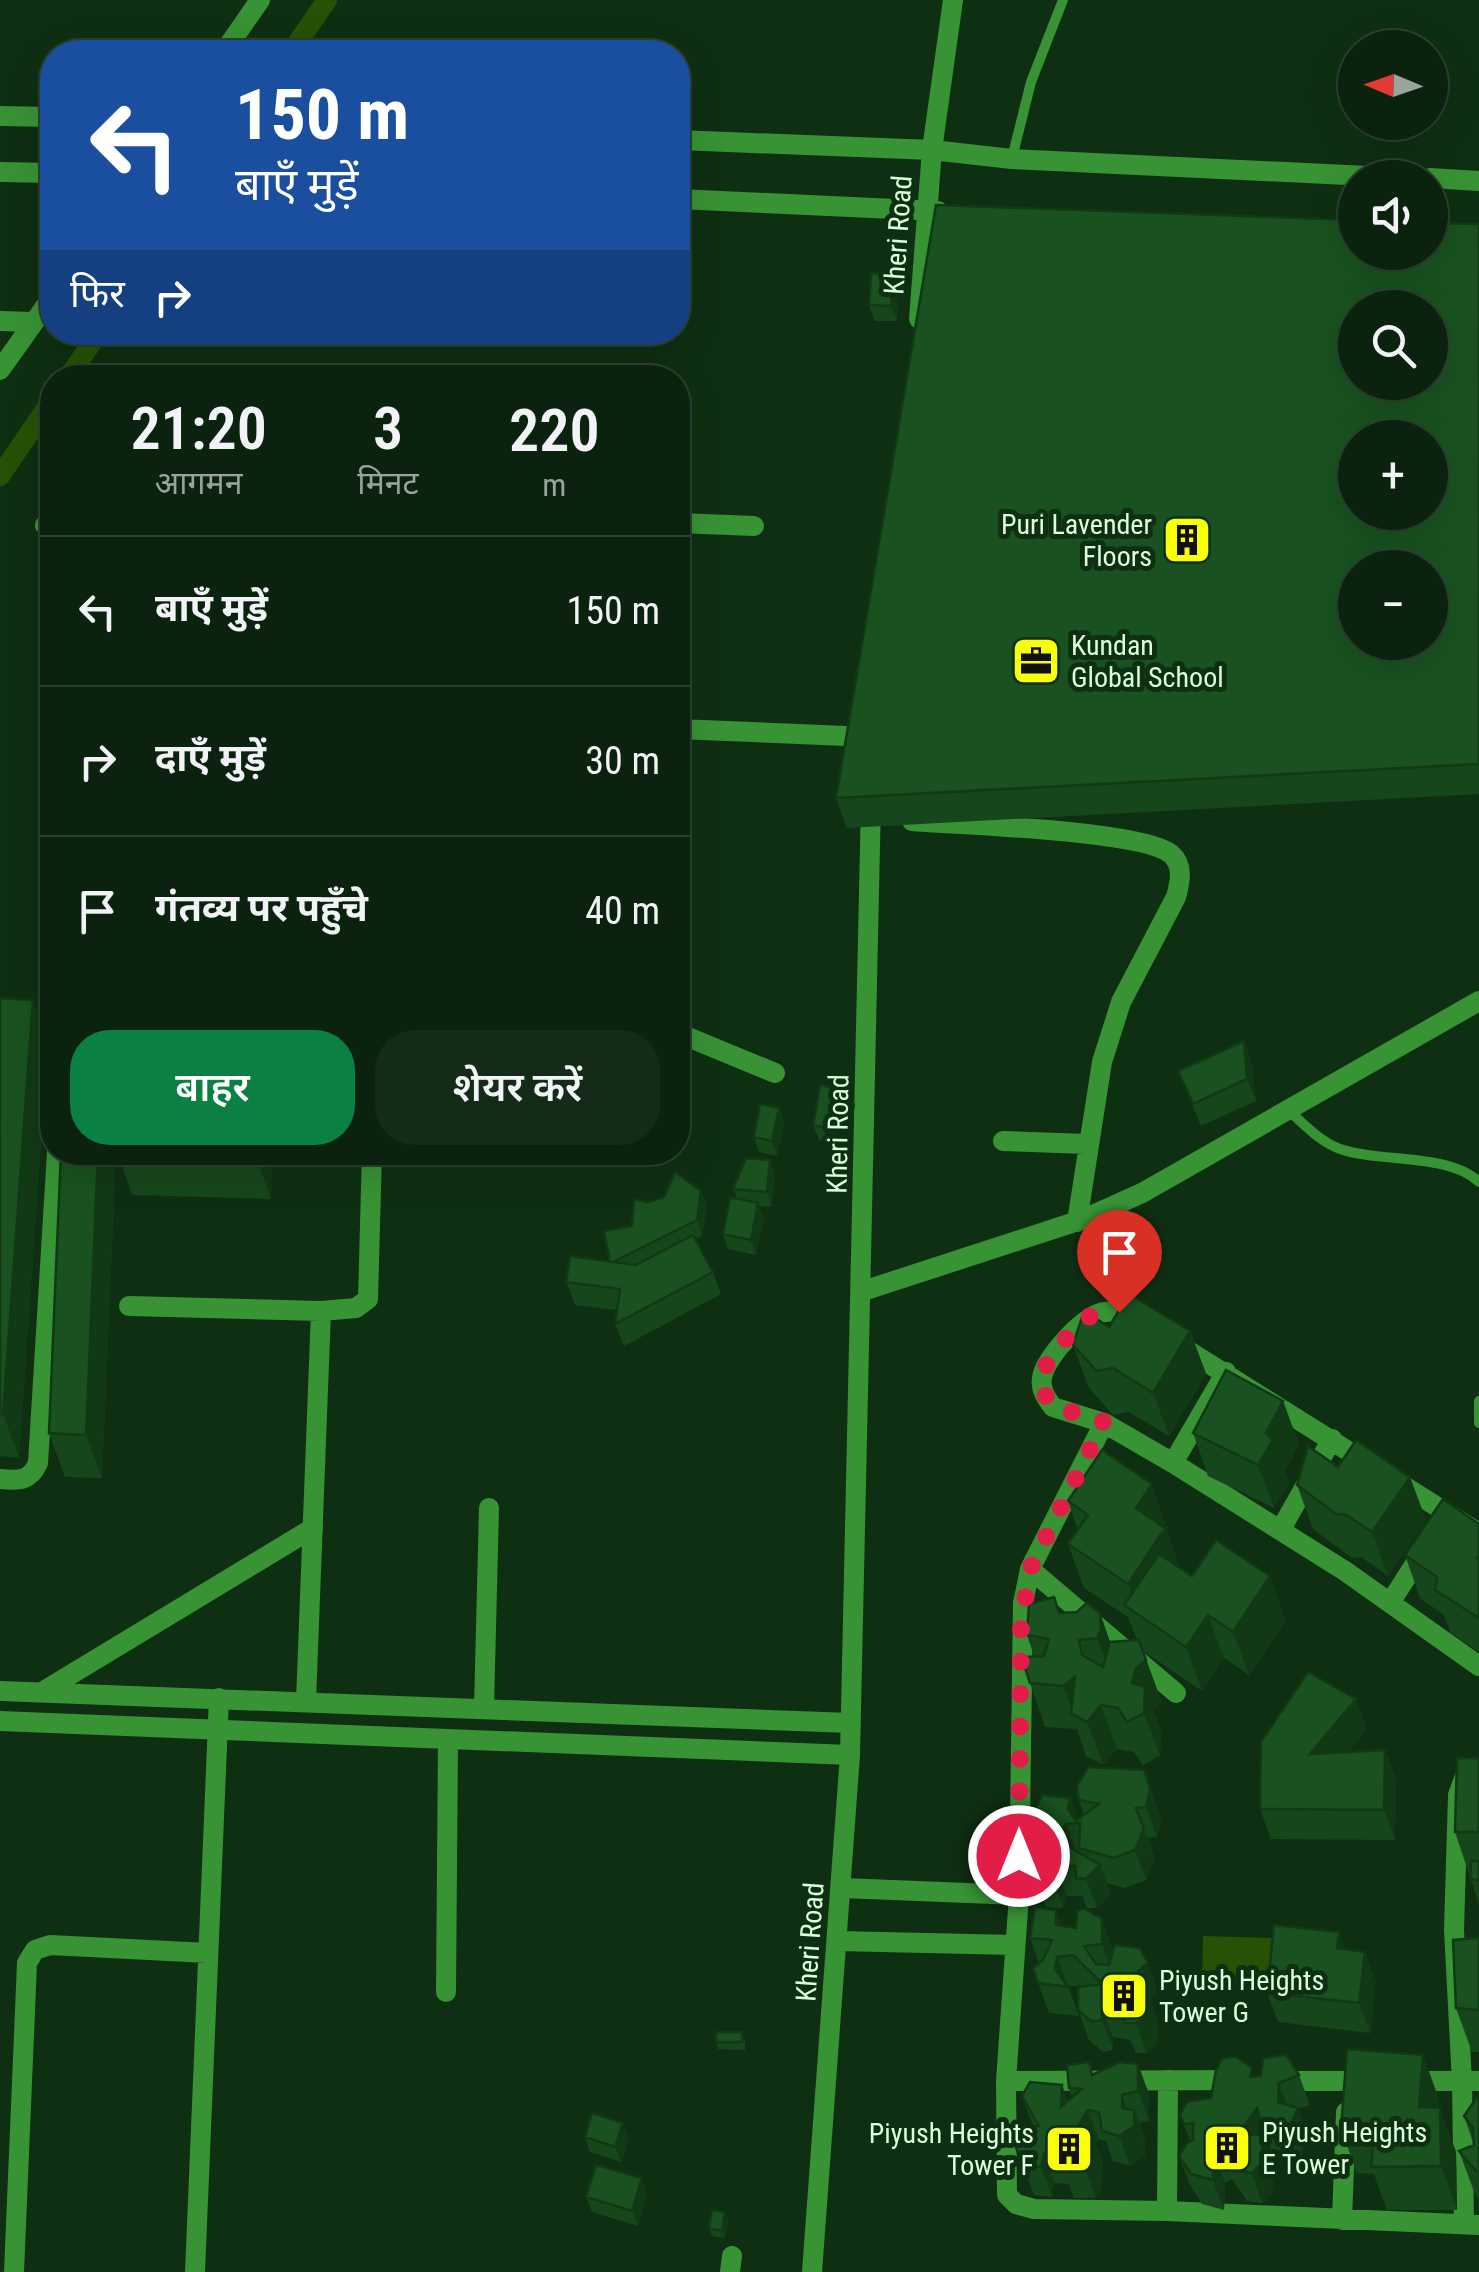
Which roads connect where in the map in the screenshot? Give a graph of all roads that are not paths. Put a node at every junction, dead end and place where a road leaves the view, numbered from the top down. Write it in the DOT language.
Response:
graph roads {
  1 [pos="260,0"];
  2 [pos="953,0"];
  3 [pos="1063,0"];
  4 [pos="232,40"];
  5 [pos="0,116"];
  6 [pos="40,117"];
  7 [pos="690,140"];
  8 [pos="932,150"];
  9 [pos="1012,159"];
  10 [pos="0,172"];
  11 [pos="40,173"];
  12 [pos="1338,175"];
  13 [pos="1448,179"];
  14 [pos="1479,181"];
  15 [pos="690,200"];
  16 [pos="928,210"];
  17 [pos="966,212"];
  18 [pos="40,312"];
  19 [pos="0,321"];
  20 [pos="33,322"];
  21 [pos="918,331"];
  22 [pos="0,370"];
  23 [pos="690,523"];
  24 [pos="754,526"];
  25 [pos="690,729"];
  26 [pos="870,818"];
  27 [pos="1479,1001"];
  28 [pos="0,1031"];
  29 [pos="40,1036"];
  30 [pos="690,1037"];
  31 [pos="775,1073"];
  32 [pos="1289,1111"];
  33 [pos="1003,1141"];
  34 [pos="1087,1144"];
  35 [pos="56,1165"];
  36 [pos="372,1165"];
  37 [pos="1479,1182"];
  38 [pos="1077,1222"];
  39 [pos="862,1290"];
  40 [pos="129,1306"];
  41 [pos="322,1312"];
  42 [pos="1226,1372"];
  43 [pos="1479,1402"];
  44 [pos="1104,1422"];
  45 [pos="1479,1423"];
  46 [pos="1332,1440"];
  47 [pos="1173,1463"];
  48 [pos="0,1479"];
  49 [pos="489,1508"];
  50 [pos="1448,1513"];
  51 [pos="313,1528"];
  52 [pos="1281,1529"];
  53 [pos="1479,1533"];
  54 [pos="1030,1569"];
  55 [pos="1390,1602"];
  56 [pos="1479,1666"];
  57 [pos="0,1691"];
  58 [pos="42,1692"];
  59 [pos="1176,1693"];
  60 [pos="218,1698"];
  61 [pos="306,1701"];
  62 [pos="484,1708"];
  63 [pos="0,1721"];
  64 [pos="850,1723"];
  65 [pos="217,1729"];
  66 [pos="448,1740"];
  67 [pos="850,1755"];
  68 [pos="1479,1771"];
  69 [pos="842,1888"];
  70 [pos="1019,1895"];
  71 [pos="838,1941"];
  72 [pos="1015,1944"];
  73 [pos="208,1954"];
  74 [pos="446,1992"];
  75 [pos="1168,2080"];
  76 [pos="1006,2081"];
  77 [pos="1347,2081"];
  78 [pos="1471,2082"];
  79 [pos="1167,2211"];
  80 [pos="1342,2220"];
  81 [pos="1471,2224"];
  82 [pos="14,2272"];
  83 [pos="195,2272"];
  84 [pos="812,2272"];
  1 -- 4 [label="street"];
  2 -- 8 [label="street, Kheri Road"];
  3 -- 9 [label="lane"];
  5 -- 6 [label="street"];
  7 -- 8 [label="street"];
  8 -- 9 [label="street"];
  8 -- 16 [label="street, Kheri Road"];
  9 -- 12 [label="street"];
  10 -- 11 [label="street"];
  13 -- 14 [label="street"];
  15 -- 16 [label="street"];
  16 -- 17 [label="street"];
  16 -- 21 [label="street, Kheri Road"];
  18 -- 20 [label="street"];
  19 -- 20 [label="street"];
  20 -- 22 [label="street"];
  23 -- 24 [label="street"];
  25 -- 26 [label="street, Kheri Road"];
  26 -- 34 [label="street"];
  26 -- 39 [label="street, Kheri Road"];
  27 -- 32 [label="street"];
  28 -- 29 [label="street"];
  30 -- 31 [label="street"];
  32 -- 37 [label="lane"];
  32 -- 38 [label="street"];
  33 -- 34 [label="street"];
  34 -- 38 [label="street"];
  35 -- 48 [label="street"];
  36 -- 41 [label="street"];
  38 -- 39 [label="street"];
  39 -- 64 [label="street, Kheri Road"];
  40 -- 41 [label="street"];
  41 -- 51 [label="street"];
  42 -- 44 [label="street"];
  42 -- 46 [label="street"];
  42 -- 47 [label="street"];
  43 -- 45 [label="lane"];
  44 -- 47 [label="street"];
  44 -- 54 [label="street"];
  46 -- 50 [label="street"];
  46 -- 52 [label="street"];
  47 -- 52 [label="street"];
  49 -- 62 [label="street"];
  50 -- 53 [label="street"];
  50 -- 55 [label="street"];
  51 -- 58 [label="street"];
  51 -- 61 [label="street"];
  52 -- 55 [label="street"];
  54 -- 59 [label="street"];
  54 -- 70 [label="street"];
  55 -- 56 [label="street"];
  57 -- 58 [label="street"];
  58 -- 60 [label="street"];
  60 -- 61 [label="street"];
  60 -- 65 [label="street"];
  61 -- 62 [label="street"];
  62 -- 64 [label="street"];
  63 -- 65 [label="street"];
  64 -- 67 [label="street, Kheri Road"];
  65 -- 66 [label="street"];
  65 -- 73 [label="street"];
  66 -- 67 [label="street"];
  66 -- 74 [label="street"];
  67 -- 69 [label="street, Kheri Road"];
  68 -- 78 [label="street"];
  69 -- 70 [label="street"];
  69 -- 71 [label="street, Kheri Road"];
  70 -- 72 [label="street"];
  71 -- 72 [label="street"];
  71 -- 84 [label="street, Kheri Road"];
  72 -- 76 [label="street"];
  73 -- 82 [label="street"];
  73 -- 83 [label="street"];
  75 -- 76 [label="street"];
  75 -- 77 [label="street"];
  75 -- 79 [label="street"];
  76 -- 79 [label="street"];
  77 -- 78 [label="street"];
  77 -- 80 [label="street"];
  78 -- 81 [label="street"];
  79 -- 80 [label="street"];
  80 -- 81 [label="street"];
}
